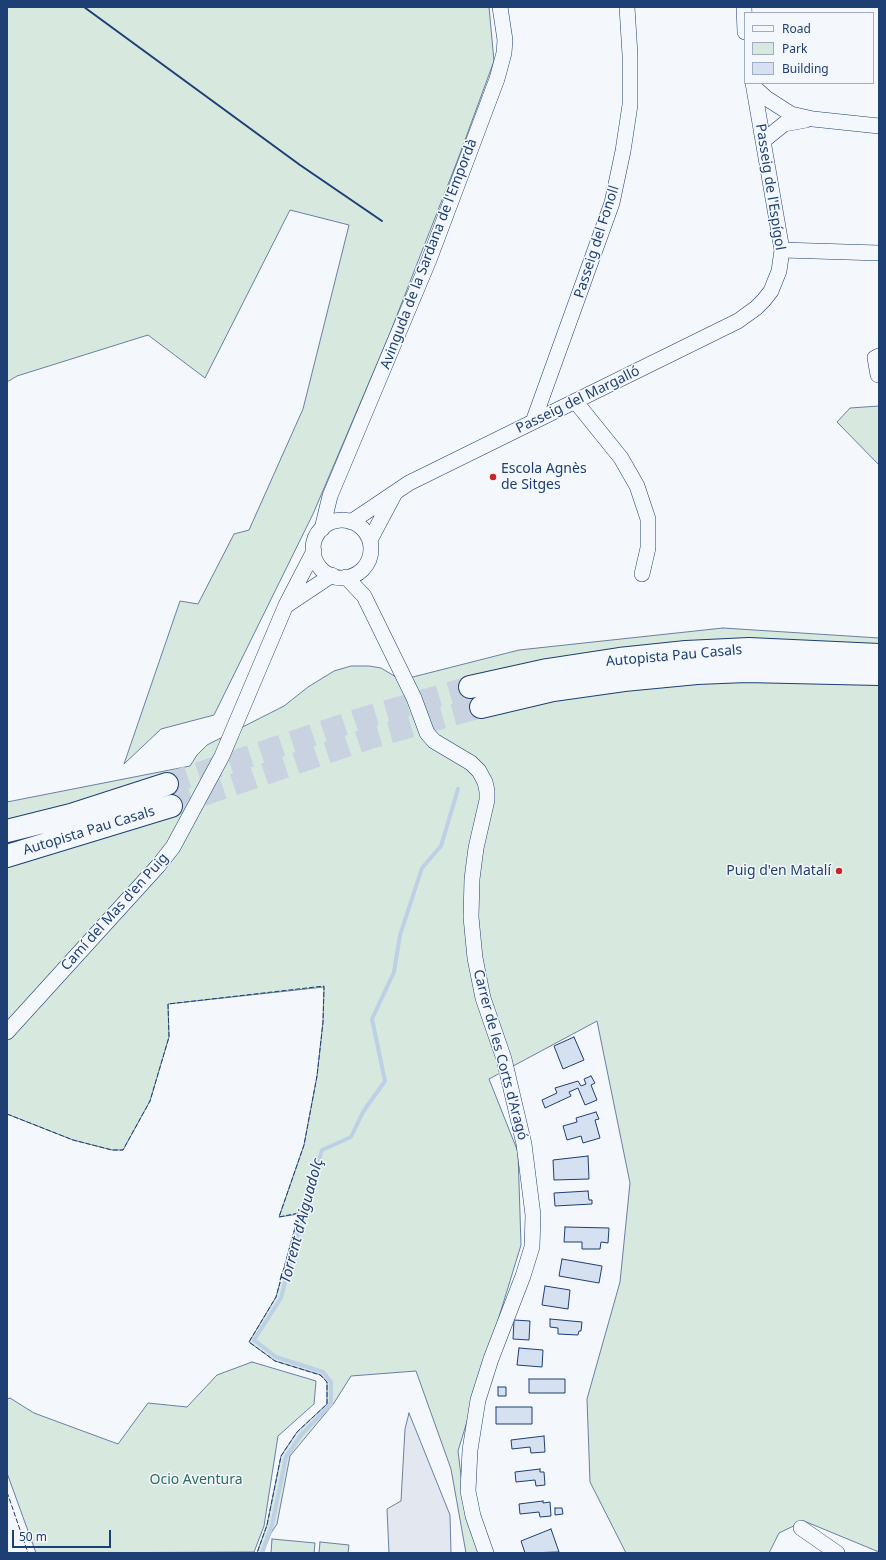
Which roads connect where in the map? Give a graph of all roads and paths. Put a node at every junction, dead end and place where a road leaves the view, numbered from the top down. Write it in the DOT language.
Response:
graph roads {
  1 [pos="500,7"];
  2 [pos="627,7"];
  3 [pos="754,85"];
  4 [pos="813,119"];
  5 [pos="879,126"];
  6 [pos="764,141"];
  7 [pos="782,250"];
  8 [pos="879,253"];
  9 [pos="756,308"];
  10 [pos="879,356"];
  11 [pos="878,375"];
  12 [pos="575,401"];
  13 [pos="533,422"];
  14 [pos="398,489"];
  15 [pos="330,496"];
  16 [pos="346,521"];
  17 [pos="322,529"];
  18 [pos="370,540"];
  19 [pos="314,551"];
  20 [pos="362,569"];
  21 [pos="642,574"];
  22 [pos="339,576"];
  23 [pos="364,596"];
  24 [pos="286,605"];
  25 [pos="879,655"];
  26 [pos="879,674"];
  27 [pos="470,687"];
  28 [pos="481,707"];
  29 [pos="167,784"];
  30 [pos="171,806"];
  31 [pos="7,832"];
  32 [pos="7,856"];
  33 [pos="7,1032"];
  34 [pos="801,1528"];
  35 [pos="486,1553"];
  36 [pos="837,1553"];
  1 -- 15 [label="street, Avinguda de la Sardana de l'Empordà"];
  2 -- 13 [label="street, Passeig del Fonoll"];
  3 -- 4 [label="street"];
  3 -- 6 [label="street, Passeig de l'Espígol"];
  4 -- 5 [label="street"];
  4 -- 6 [label="street"];
  6 -- 7 [label="street, Passeig de l'Espígol"];
  7 -- 8 [label="street"];
  7 -- 9 [label="street, Passeig de l'Espígol"];
  9 -- 12 [label="street, Passeig del Margalló"];
  10 -- 11 [label="street"];
  12 -- 13 [label="street, Passeig del Margalló"];
  12 -- 21 [label="street"];
  13 -- 14 [label="street, Passeig del Margalló"];
  14 -- 16 [label="street, Passeig del Margalló"];
  14 -- 18 [label="street"];
  15 -- 16 [label="street"];
  15 -- 17 [label="street, Avinguda de la Sardana de l'Empordà"];
  16 -- 17 [label="street"];
  16 -- 18 [label="street"];
  17 -- 19 [label="street"];
  18 -- 20 [label="street"];
  19 -- 22 [label="street"];
  19 -- 24 [label="street, Camí del Mas d'en Puig"];
  20 -- 22 [label="street"];
  20 -- 23 [label="street"];
  22 -- 23 [label="street"];
  22 -- 24 [label="street"];
  23 -- 35 [label="street, Carrer de les Corts d'Aragó"];
  24 -- 33 [label="street, Camí del Mas d'en Puig"];
  25 -- 27 [label="highway, Autopista Pau Casals"];
  26 -- 28 [label="highway, Autopista Pau Casals"];
  29 -- 31 [label="highway, Autopista Pau Casals"];
  30 -- 32 [label="highway, Autopista Pau Casals"];
  34 -- 36 [label="street"];
}
